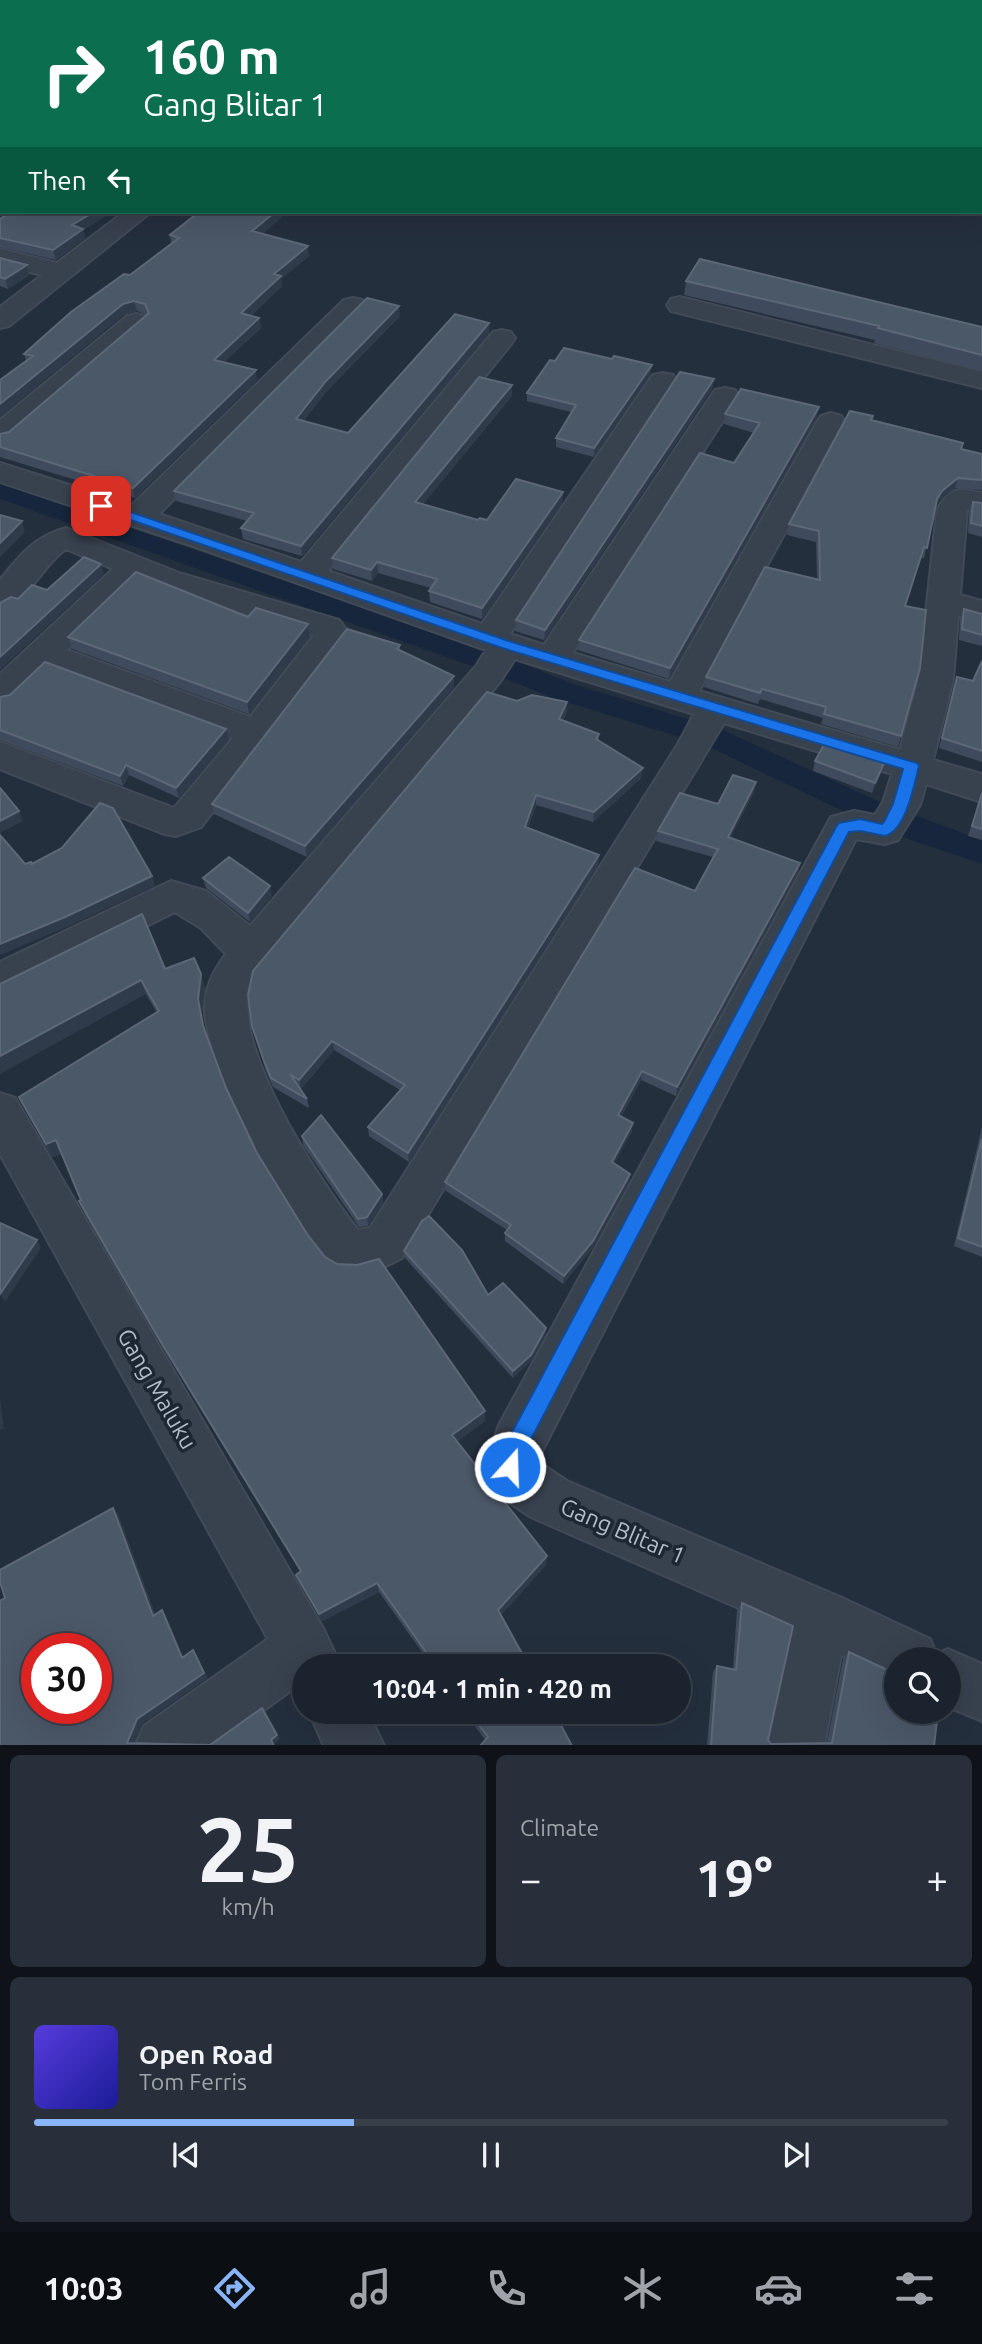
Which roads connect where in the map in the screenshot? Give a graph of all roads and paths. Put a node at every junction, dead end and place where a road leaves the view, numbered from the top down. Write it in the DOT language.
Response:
graph roads {
  1 [pos="136,214"];
  2 [pos="0,257"];
  3 [pos="62,272"];
  4 [pos="680,305"];
  5 [pos="353,306"];
  6 [pos="0,320"];
  7 [pos="136,322"];
  8 [pos="502,338"];
  9 [pos="982,380"];
  10 [pos="663,381"];
  11 [pos="725,396"];
  12 [pos="831,422"];
  13 [pos="0,434"];
  14 [pos="0,472"];
  15 [pos="982,502"];
  16 [pos="138,517"];
  17 [pos="200,542"];
  18 [pos="135,567"];
  19 [pos="307,575"];
  20 [pos="171,576"];
  21 [pos="944,601"];
  22 [pos="0,602"];
  23 [pos="982,612"];
  24 [pos="497,652"];
  25 [pos="42,654"];
  26 [pos="552,659"];
  27 [pos="0,694"];
  28 [pos="679,696"];
  29 [pos="705,725"];
  30 [pos="257,733"];
  31 [pos="0,755"];
  32 [pos="911,766"];
  33 [pos="982,788"];
  34 [pos="251,954"];
  35 [pos="0,981"];
  36 [pos="0,1112"];
  37 [pos="821,1616"];
  38 [pos="885,1647"];
  39 [pos="306,1654"];
  40 [pos="292,1667"];
  41 [pos="961,1683"];
  42 [pos="982,1693"];
  43 [pos="344,1724"];
  44 [pos="164,1745"];
  45 [pos="355,1745"];
  46 [pos="795,1745"];
  1 -- 3 [label="street"];
  2 -- 3 [label="street"];
  3 -- 6 [label="street"];
  4 -- 9 [label="street"];
  5 -- 16 [label="street"];
  7 -- 13 [label="street"];
  8 -- 19 [label="street"];
  10 -- 24 [label="street"];
  11 -- 26 [label="street"];
  12 -- 28 [label="street"];
  14 -- 16 [label="street"];
  15 -- 21 [label="street"];
  16 -- 17 [label="street"];
  17 -- 19 [label="street"];
  17 -- 20 [label="street"];
  18 -- 20 [label="street"];
  18 -- 22 [label="street"];
  18 -- 25 [label="street"];
  19 -- 24 [label="street"];
  20 -- 30 [label="street"];
  21 -- 23 [label="street"];
  21 -- 32 [label="street"];
  24 -- 26 [label="street"];
  24 -- 34 [label="street"];
  25 -- 27 [label="street"];
  25 -- 30 [label="street"];
  26 -- 28 [label="street"];
  28 -- 29 [label="street"];
  29 -- 32 [label="street"];
  29 -- 34 [label="street"];
  30 -- 31 [label="street"];
  32 -- 33 [label="street"];
  32 -- 37 [label="street, Gang Blitar 1"];
  34 -- 35 [label="street"];
  36 -- 39 [label="street, Gang Maluku"];
  37 -- 38 [label="street, Gang Blitar 1"];
  37 -- 46 [label="street"];
  40 -- 44 [label="street"];
  41 -- 42 [label="street"];
  43 -- 45 [label="street"];
}
